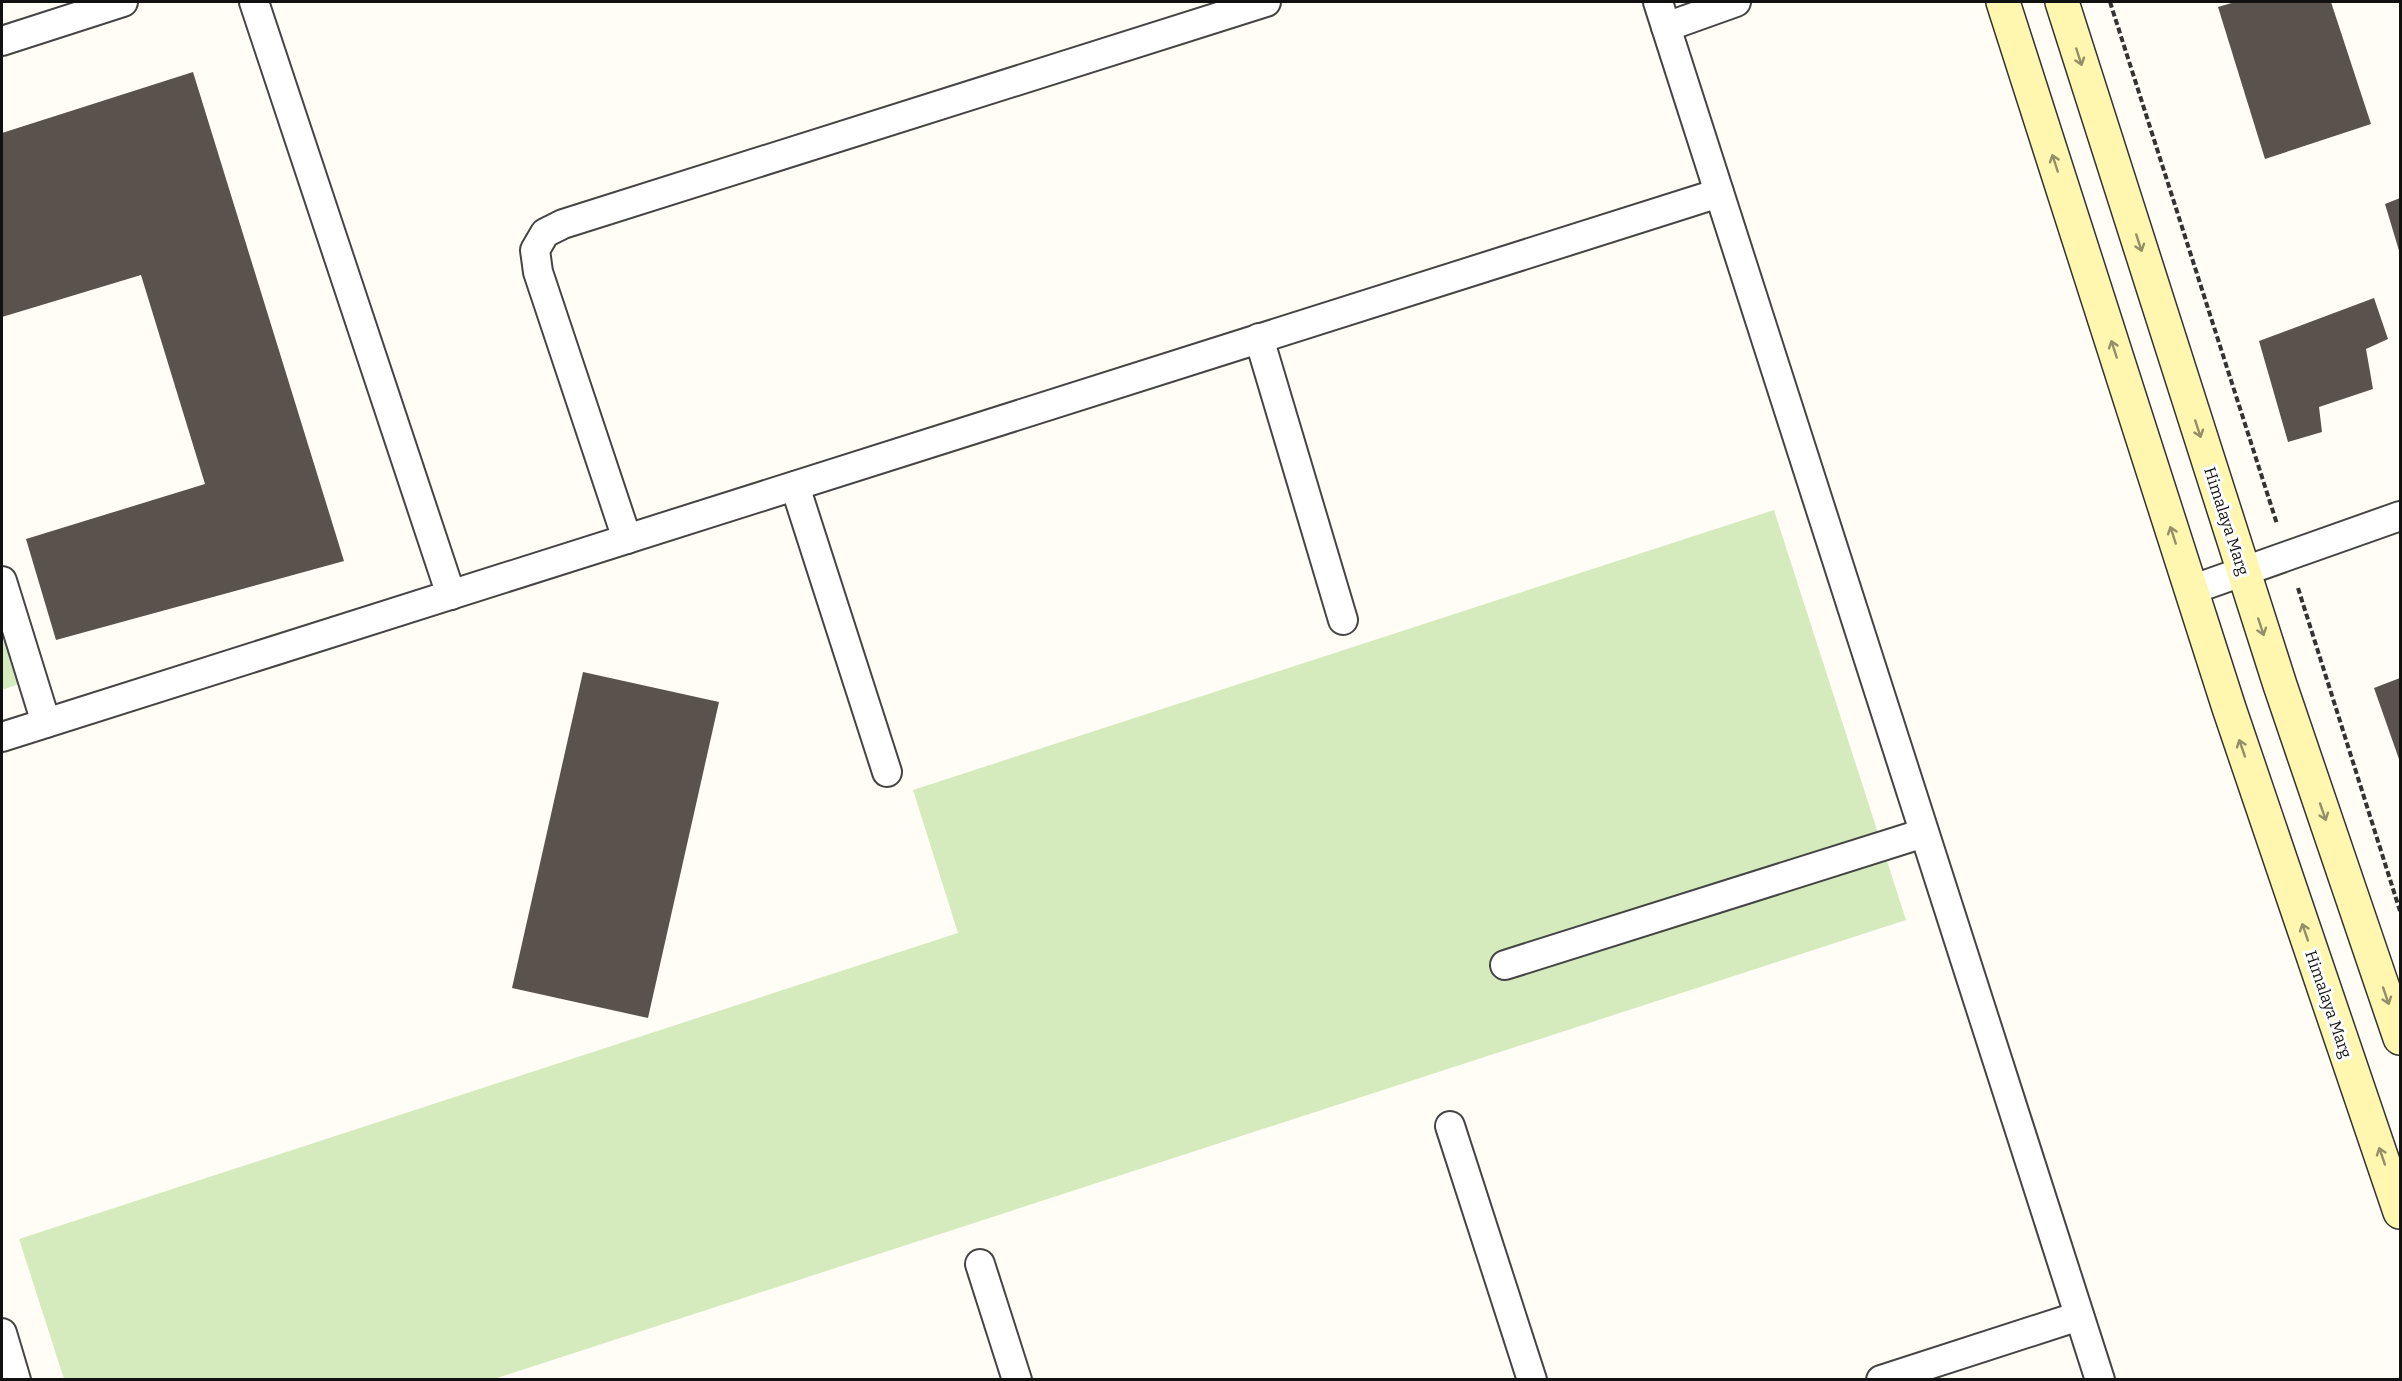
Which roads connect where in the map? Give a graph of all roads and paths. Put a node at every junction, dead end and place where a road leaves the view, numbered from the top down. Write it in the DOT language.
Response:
graph roads {
  1 [pos="123,2"];
  2 [pos="254,2"];
  3 [pos="1266,2"];
  4 [pos="1736,2"];
  5 [pos="2003,2"];
  6 [pos="2062,2"];
  7 [pos="2110,2"];
  8 [pos="1662,14"];
  9 [pos="2,41"];
  10 [pos="1719,193"];
  11 [pos="1259,338"];
  12 [pos="795,486"];
  13 [pos="2400,516"];
  14 [pos="627,539"];
  15 [pos="2287,556"];
  16 [pos="2243,571"];
  17 [pos="2,581"];
  18 [pos="2191,590"];
  19 [pos="451,595"];
  20 [pos="1343,620"];
  21 [pos="46,723"];
  22 [pos="2,737"];
  23 [pos="887,772"];
  24 [pos="1924,833"];
  25 [pos="2400,911"];
  26 [pos="1504,965"];
  27 [pos="2400,1038"];
  28 [pos="1450,1126"];
  29 [pos="2400,1212"];
  30 [pos="980,1264"];
  31 [pos="2079,1316"];
  32 [pos="2,1333"];
  33 [pos="16,1380"];
  34 [pos="1017,1380"];
  35 [pos="1533,1380"];
  36 [pos="1881,1380"];
  37 [pos="2100,1380"];
  1 -- 9 [label="street"];
  2 -- 19 [label="street"];
  3 -- 14 [label="street"];
  4 -- 8 [label="street"];
  18 -- 5 [label="main road, Himalaya Marg, one-way"];
  6 -- 16 [label="main road, Himalaya Marg, one-way"];
  7 -- 15 [label="path"];
  8 -- 10 [label="street"];
  10 -- 11 [label="street"];
  10 -- 24 [label="street"];
  11 -- 12 [label="street"];
  11 -- 20 [label="street"];
  12 -- 14 [label="street"];
  12 -- 23 [label="street"];
  13 -- 15 [label="street"];
  14 -- 19 [label="street"];
  15 -- 16 [label="street"];
  15 -- 25 [label="path"];
  16 -- 18 [label="street"];
  16 -- 27 [label="main road, Himalaya Marg, one-way"];
  17 -- 21 [label="street"];
  29 -- 18 [label="main road, Himalaya Marg, one-way"];
  19 -- 21 [label="street"];
  21 -- 22 [label="street"];
  24 -- 26 [label="street"];
  24 -- 31 [label="street"];
  28 -- 35 [label="street"];
  30 -- 34 [label="street"];
  31 -- 36 [label="street"];
  31 -- 37 [label="street"];
  32 -- 33 [label="street"];
}
